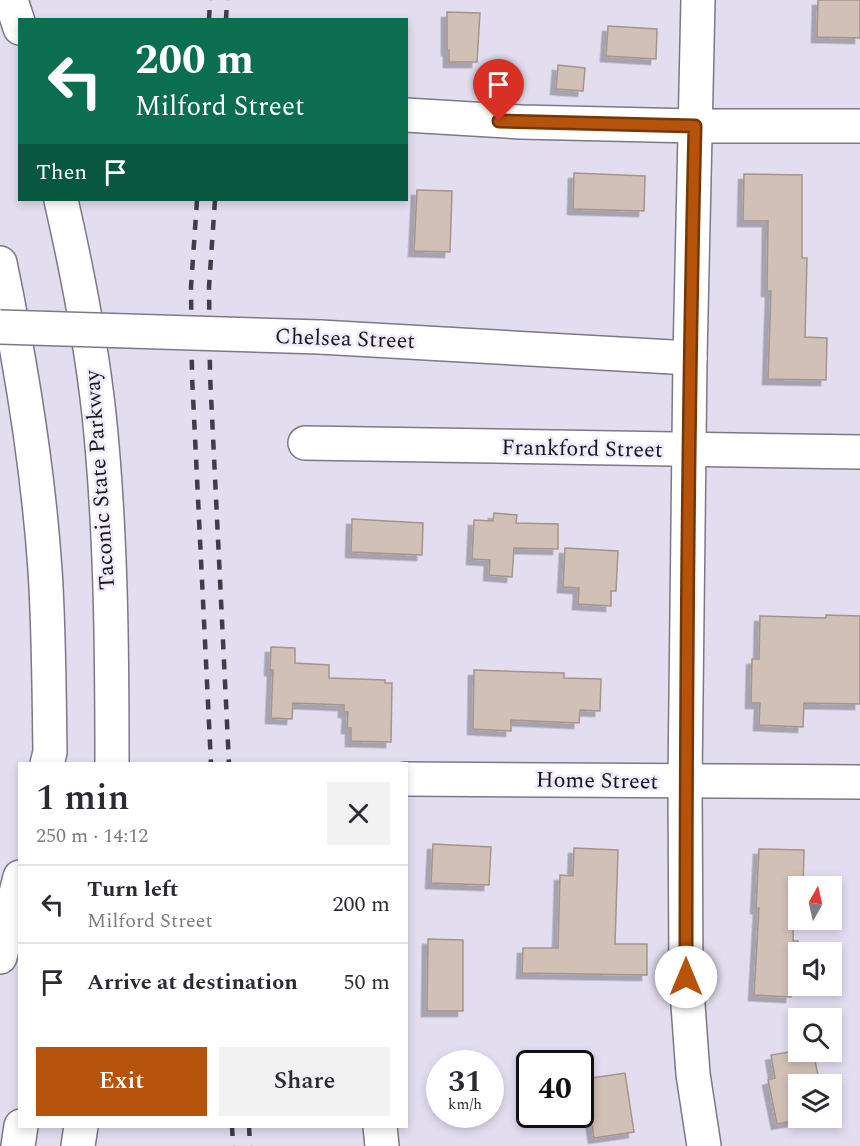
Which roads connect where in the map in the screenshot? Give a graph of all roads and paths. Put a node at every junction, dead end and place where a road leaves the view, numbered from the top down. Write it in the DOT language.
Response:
graph roads {
  1 [pos="11,0"];
  2 [pos="698,0"];
  3 [pos="18,22"];
  4 [pos="408,115"];
  5 [pos="695,126"];
  6 [pos="860,126"];
  7 [pos="62,201"];
  8 [pos="2,276"];
  9 [pos="0,327"];
  10 [pos="690,358"];
  11 [pos="305,443"];
  12 [pos="689,450"];
  13 [pos="860,452"];
  14 [pos="49,760"];
  15 [pos="112,762"];
  16 [pos="408,779"];
  17 [pos="686,782"];
  18 [pos="860,782"];
  19 [pos="18,885"];
  20 [pos="0,957"];
  21 [pos="21,1128"];
  22 [pos="81,1128"];
  23 [pos="102,1128"];
  24 [pos="380,1128"];
  25 [pos="18,1146"];
  26 [pos="78,1146"];
  27 [pos="99,1146"];
  28 [pos="382,1146"];
  29 [pos="704,1146"];
  1 -- 3 [label="main road"];
  2 -- 5 [label="main road"];
  4 -- 5 [label="main road"];
  5 -- 6 [label="main road"];
  5 -- 10 [label="main road"];
  7 -- 15 [label="main road, Taconic State Parkway"];
  8 -- 14 [label="main road"];
  9 -- 10 [label="main road, Chelsea Street, bridge"];
  10 -- 12 [label="main road"];
  11 -- 12 [label="main road, Frankford Street"];
  12 -- 13 [label="main road, Frankford Street"];
  12 -- 17 [label="main road"];
  16 -- 17 [label="main road, Home Street"];
  17 -- 18 [label="main road, Home Street"];
  17 -- 29 [label="main road"];
  19 -- 20 [label="main road"];
  21 -- 25 [label="main road"];
  22 -- 26 [label="main road"];
  23 -- 27 [label="main road"];
  24 -- 28 [label="main road"];
}
